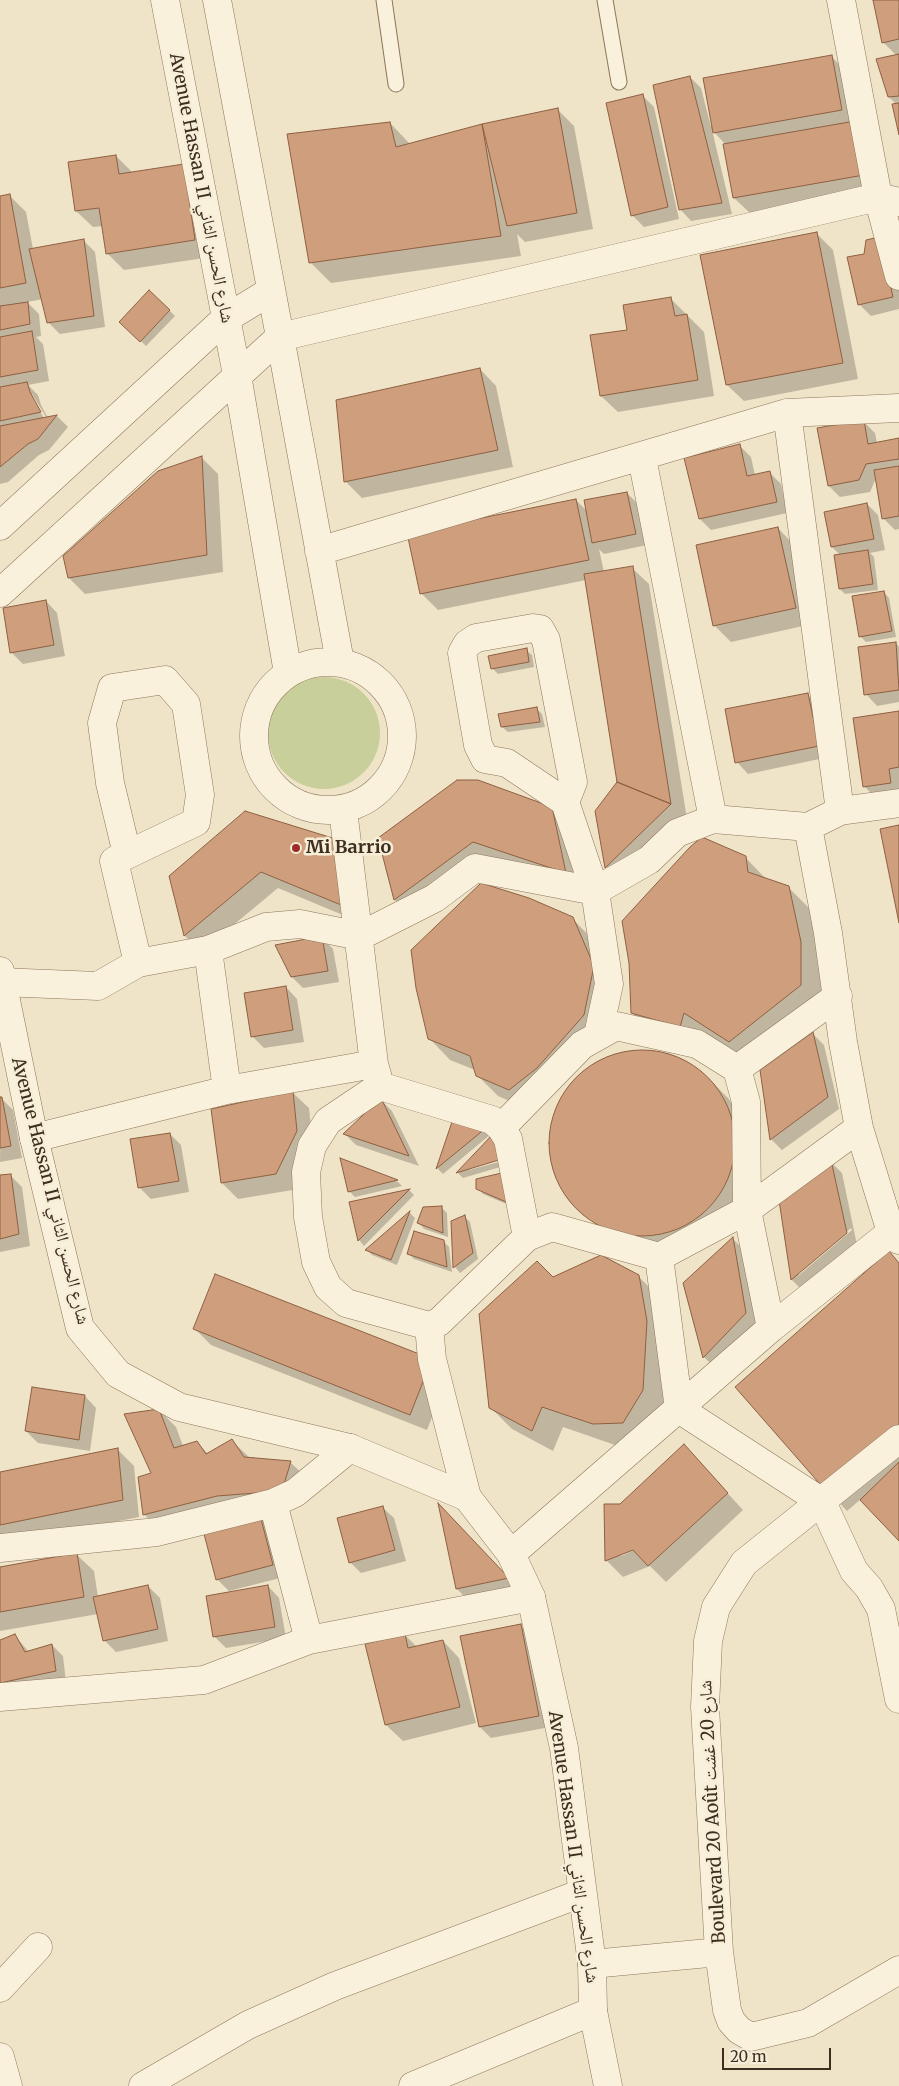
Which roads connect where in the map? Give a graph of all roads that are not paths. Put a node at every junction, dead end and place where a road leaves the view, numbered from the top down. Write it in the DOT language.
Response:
graph roads {
  1 [pos="165,0"];
  2 [pos="217,0"];
  3 [pos="384,0"];
  4 [pos="604,0"];
  5 [pos="840,0"];
  6 [pos="619,82"];
  7 [pos="396,84"];
  8 [pos="888,200"];
  9 [pos="899,276"];
  10 [pos="271,291"];
  11 [pos="226,319"];
  12 [pos="280,337"];
  13 [pos="237,375"];
  14 [pos="899,408"];
  15 [pos="787,413"];
  16 [pos="642,458"];
  17 [pos="0,526"];
  18 [pos="319,551"];
  19 [pos="0,593"];
  20 [pos="340,662"];
  21 [pos="288,673"];
  22 [pos="565,802"];
  23 [pos="899,802"];
  24 [pos="344,810"];
  25 [pos="840,811"];
  26 [pos="713,820"];
  27 [pos="808,827"];
  28 [pos="127,854"];
  29 [pos="595,891"];
  30 [pos="360,936"];
  31 [pos="208,950"];
  32 [pos="138,963"];
  33 [pos="1,978"];
  34 [pos="838,996"];
  35 [pos="598,1035"];
  36 [pos="737,1069"];
  37 [pos="377,1075"];
  38 [pos="227,1090"];
  39 [pos="502,1128"];
  40 [pos="859,1128"];
  41 [pos="34,1138"];
  42 [pos="747,1210"];
  43 [pos="896,1233"];
  44 [pos="527,1237"];
  45 [pos="659,1257"];
  46 [pos="429,1326"];
  47 [pos="771,1328"];
  48 [pos="679,1409"];
  49 [pos="899,1439"];
  50 [pos="350,1448"];
  51 [pos="466,1497"];
  52 [pos="822,1502"];
  53 [pos="273,1503"];
  54 [pos="0,1548"];
  55 [pos="512,1554"];
  56 [pos="532,1597"];
  57 [pos="309,1640"];
  58 [pos="0,1697"];
  59 [pos="899,1698"];
  60 [pos="582,1893"];
  61 [pos="38,1947"];
  62 [pos="719,1952"];
  63 [pos="592,1964"];
  64 [pos="899,1970"];
  65 [pos="0,1988"];
  66 [pos="594,2011"];
  67 [pos="0,2057"];
  68 [pos="8,2086"];
  69 [pos="142,2086"];
  70 [pos="413,2086"];
  71 [pos="608,2086"];
  1 -- 11 [label="street, Avenue Hassan II شارع الحسن الثاني"];
  2 -- 10 [label="street"];
  3 -- 7 [label="lane"];
  4 -- 6 [label="lane"];
  5 -- 8 [label="street"];
  8 -- 9 [label="street"];
  8 -- 12 [label="street"];
  10 -- 11 [label="street"];
  10 -- 12 [label="street"];
  11 -- 13 [label="street, Avenue Hassan II شارع الحسن الثاني"];
  11 -- 17 [label="street"];
  12 -- 13 [label="street"];
  12 -- 18 [label="street"];
  13 -- 19 [label="street"];
  13 -- 21 [label="street, Avenue Hassan II شارع الحسن الثاني"];
  14 -- 15 [label="street"];
  15 -- 16 [label="street"];
  15 -- 25 [label="street"];
  16 -- 18 [label="street"];
  16 -- 26 [label="street"];
  18 -- 20 [label="street"];
  20 -- 21 [label="street"];
  20 -- 24 [label="street"];
  21 -- 24 [label="street"];
  22 -- 22 [label="street"];
  22 -- 29 [label="street"];
  23 -- 25 [label="street"];
  24 -- 30 [label="street"];
  25 -- 27 [label="street"];
  26 -- 27 [label="street"];
  26 -- 29 [label="street"];
  27 -- 34 [label="street"];
  28 -- 28 [label="street"];
  28 -- 32 [label="street"];
  29 -- 30 [label="street"];
  29 -- 35 [label="street"];
  30 -- 31 [label="street"];
  30 -- 37 [label="street"];
  31 -- 32 [label="street"];
  31 -- 38 [label="street"];
  32 -- 33 [label="street"];
  33 -- 41 [label="street, Avenue Hassan II شارع الحسن الثاني"];
  34 -- 36 [label="street"];
  34 -- 40 [label="street"];
  35 -- 36 [label="street"];
  35 -- 39 [label="street"];
  36 -- 42 [label="street"];
  37 -- 38 [label="street"];
  37 -- 39 [label="street"];
  37 -- 46 [label="street"];
  38 -- 41 [label="street"];
  39 -- 44 [label="street"];
  40 -- 42 [label="street"];
  40 -- 43 [label="street"];
  41 -- 50 [label="street, Avenue Hassan II شارع الحسن الثاني"];
  42 -- 45 [label="street"];
  42 -- 47 [label="street"];
  43 -- 47 [label="street"];
  44 -- 45 [label="street"];
  44 -- 46 [label="street"];
  45 -- 48 [label="street"];
  46 -- 51 [label="street"];
  47 -- 48 [label="street"];
  48 -- 52 [label="street"];
  48 -- 55 [label="street"];
  49 -- 52 [label="street, Boulevard 20 Août شارع 20 غشت"];
  50 -- 51 [label="street, Avenue Hassan II شارع الحسن الثاني"];
  50 -- 53 [label="street"];
  51 -- 55 [label="street, Avenue Hassan II شارع الحسن الثاني"];
  52 -- 59 [label="street"];
  52 -- 62 [label="street, Boulevard 20 Août شارع 20 غشت"];
  53 -- 54 [label="street"];
  53 -- 57 [label="street"];
  55 -- 56 [label="street, Avenue Hassan II شارع الحسن الثاني"];
  56 -- 57 [label="street"];
  56 -- 60 [label="street, Avenue Hassan II شارع الحسن الثاني"];
  57 -- 58 [label="street"];
  60 -- 63 [label="street, Avenue Hassan II شارع الحسن الثاني"];
  60 -- 69 [label="street"];
  61 -- 65 [label="street"];
  62 -- 63 [label="street"];
  62 -- 64 [label="street, Boulevard 20 Août شارع 20 غشت"];
  63 -- 66 [label="street, Avenue Hassan II شارع الحسن الثاني"];
  66 -- 70 [label="street"];
  66 -- 71 [label="street, Avenue Hassan II شارع الحسن الثاني"];
  67 -- 68 [label="street"];
}
